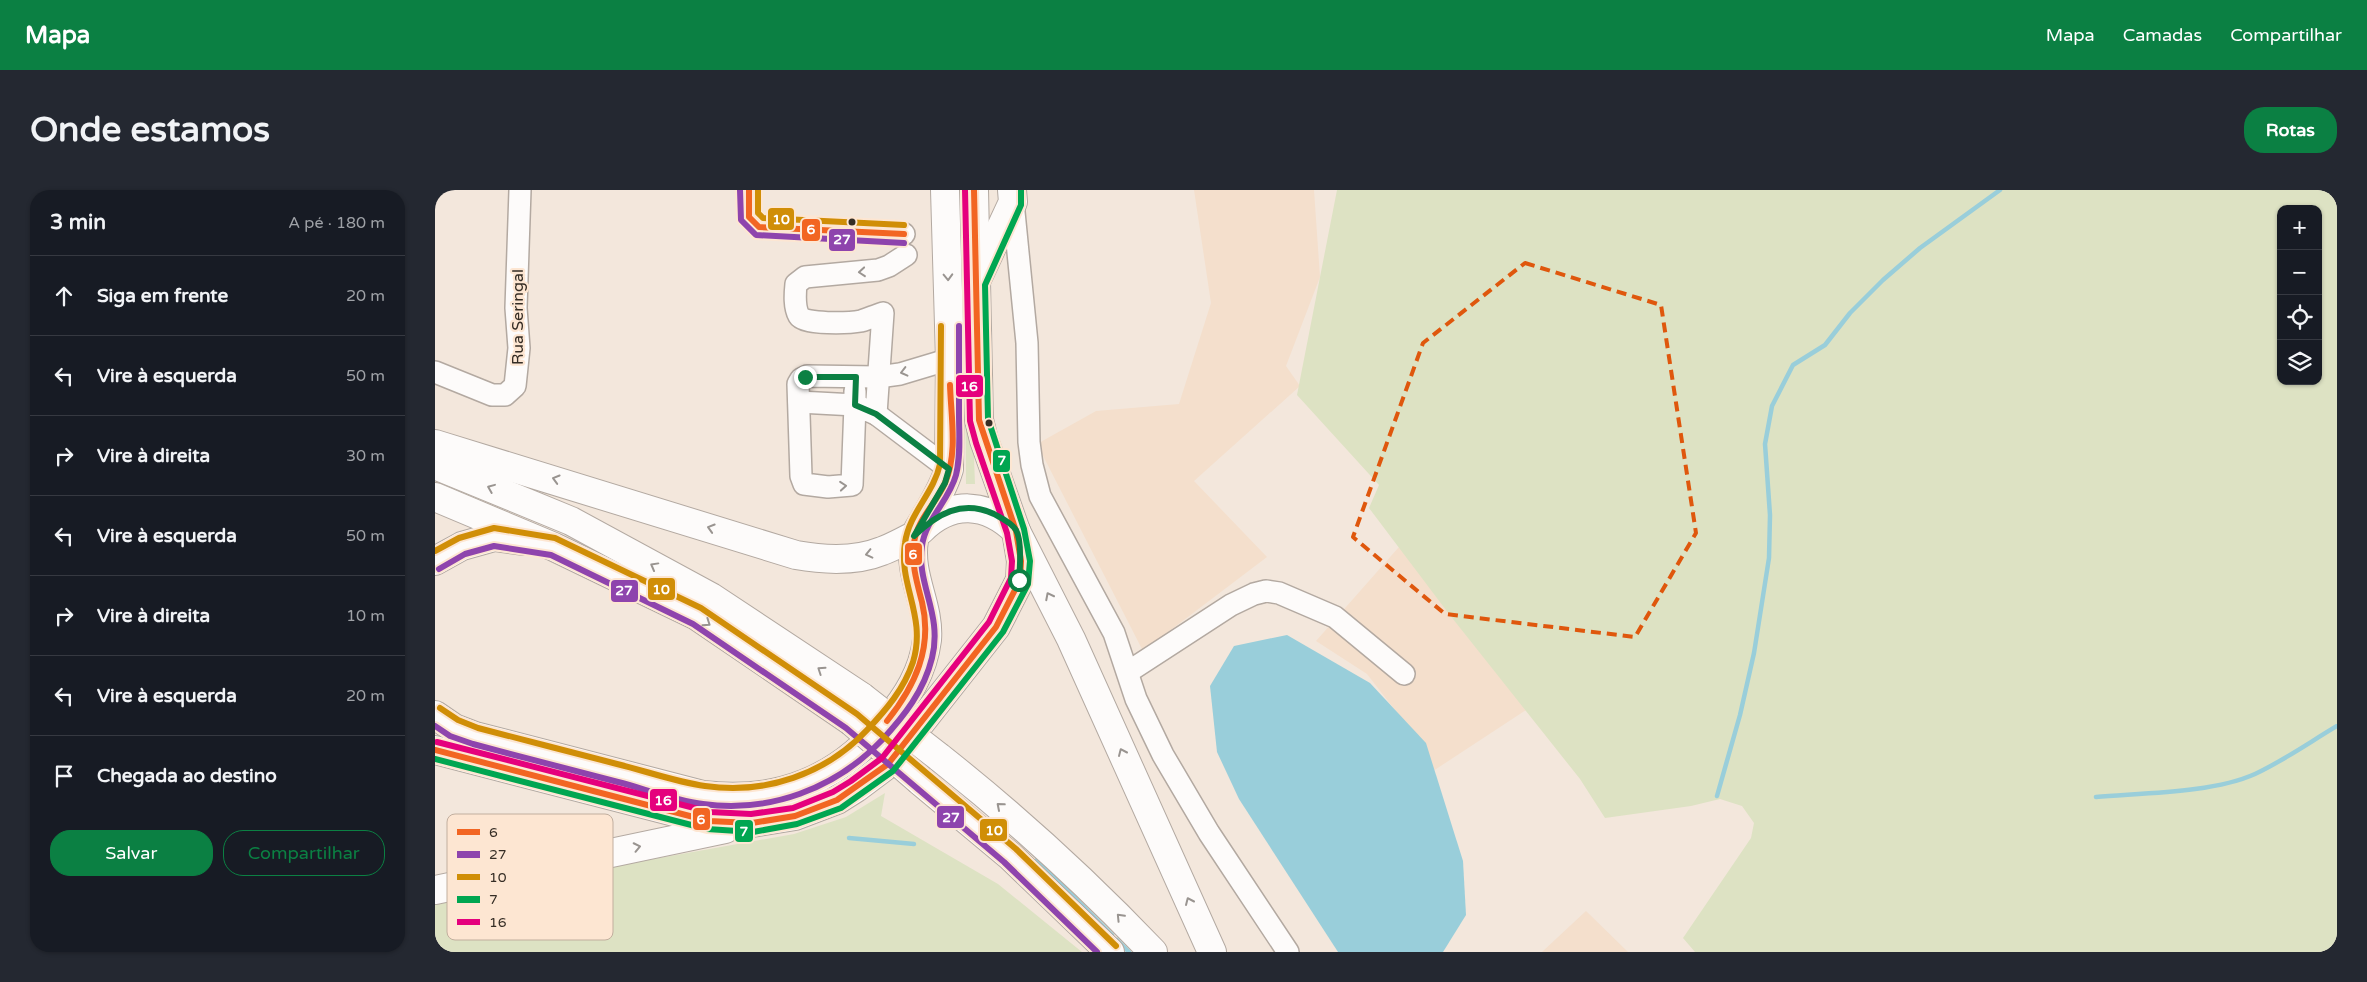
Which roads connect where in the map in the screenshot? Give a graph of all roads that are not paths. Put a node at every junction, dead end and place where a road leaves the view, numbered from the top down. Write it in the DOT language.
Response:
graph roads {
  1 [pos="520,190"];
  2 [pos="749,190"];
  3 [pos="945,190"];
  4 [pos="974,190"];
  5 [pos="1013,196"];
  6 [pos="976,283"];
  7 [pos="951,359"];
  8 [pos="435,372"];
  9 [pos="856,377"];
  10 [pos="877,377"];
  11 [pos="799,393"];
  12 [pos="855,405"];
  13 [pos="876,414"];
  14 [pos="435,444"];
  15 [pos="435,466"];
  16 [pos="949,469"];
  17 [pos="435,497"];
  18 [pos="1017,531"];
  19 [pos="914,536"];
  20 [pos="554,547"];
  21 [pos="435,561"];
  22 [pos="1128,672"];
  23 [pos="1404,674"];
  24 [pos="856,709"];
  25 [pos="435,714"];
  26 [pos="435,750"];
  27 [pos="752,823"];
  28 [pos="613,852"];
  29 [pos="1110,952"];
  30 [pos="1153,952"];
  31 [pos="1212,952"];
  32 [pos="1288,952"];
  1 -- 8 [label="street, Rua Seringal"];
  2 -- 10 [label="street, one-way"];
  3 -- 7 [label="main road, one-way"];
  4 -- 6 [label="main road"];
  5 -- 6 [label="main road"];
  5 -- 22 [label="street"];
  6 -- 18 [label="main road"];
  7 -- 10 [label="street, one-way"];
  7 -- 16 [label="main road"];
  9 -- 10 [label="street"];
  9 -- 11 [label="street"];
  9 -- 12 [label="street"];
  10 -- 13 [label="street"];
  11 -- 12 [label="street"];
  11 -- 12 [label="street, one-way"];
  12 -- 13 [label="street"];
  13 -- 16 [label="street"];
  19 -- 14 [label="main road, one-way"];
  24 -- 15 [label="main road, one-way"];
  16 -- 19 [label="main road"];
  17 -- 20 [label="main road"];
  18 -- 19 [label="main road"];
  18 -- 27 [label="main road"];
  31 -- 18 [label="main road, one-way"];
  19 -- 25 [label="main road"];
  20 -- 21 [label="main road"];
  20 -- 24 [label="main road, one-way"];
  22 -- 23 [label="street"];
  22 -- 32 [label="street"];
  24 -- 29 [label="main road, bridge"];
  30 -- 24 [label="main road, one-way, bridge"];
  26 -- 27 [label="main road"];
  28 -- 27 [label="main road, one-way"];
}
